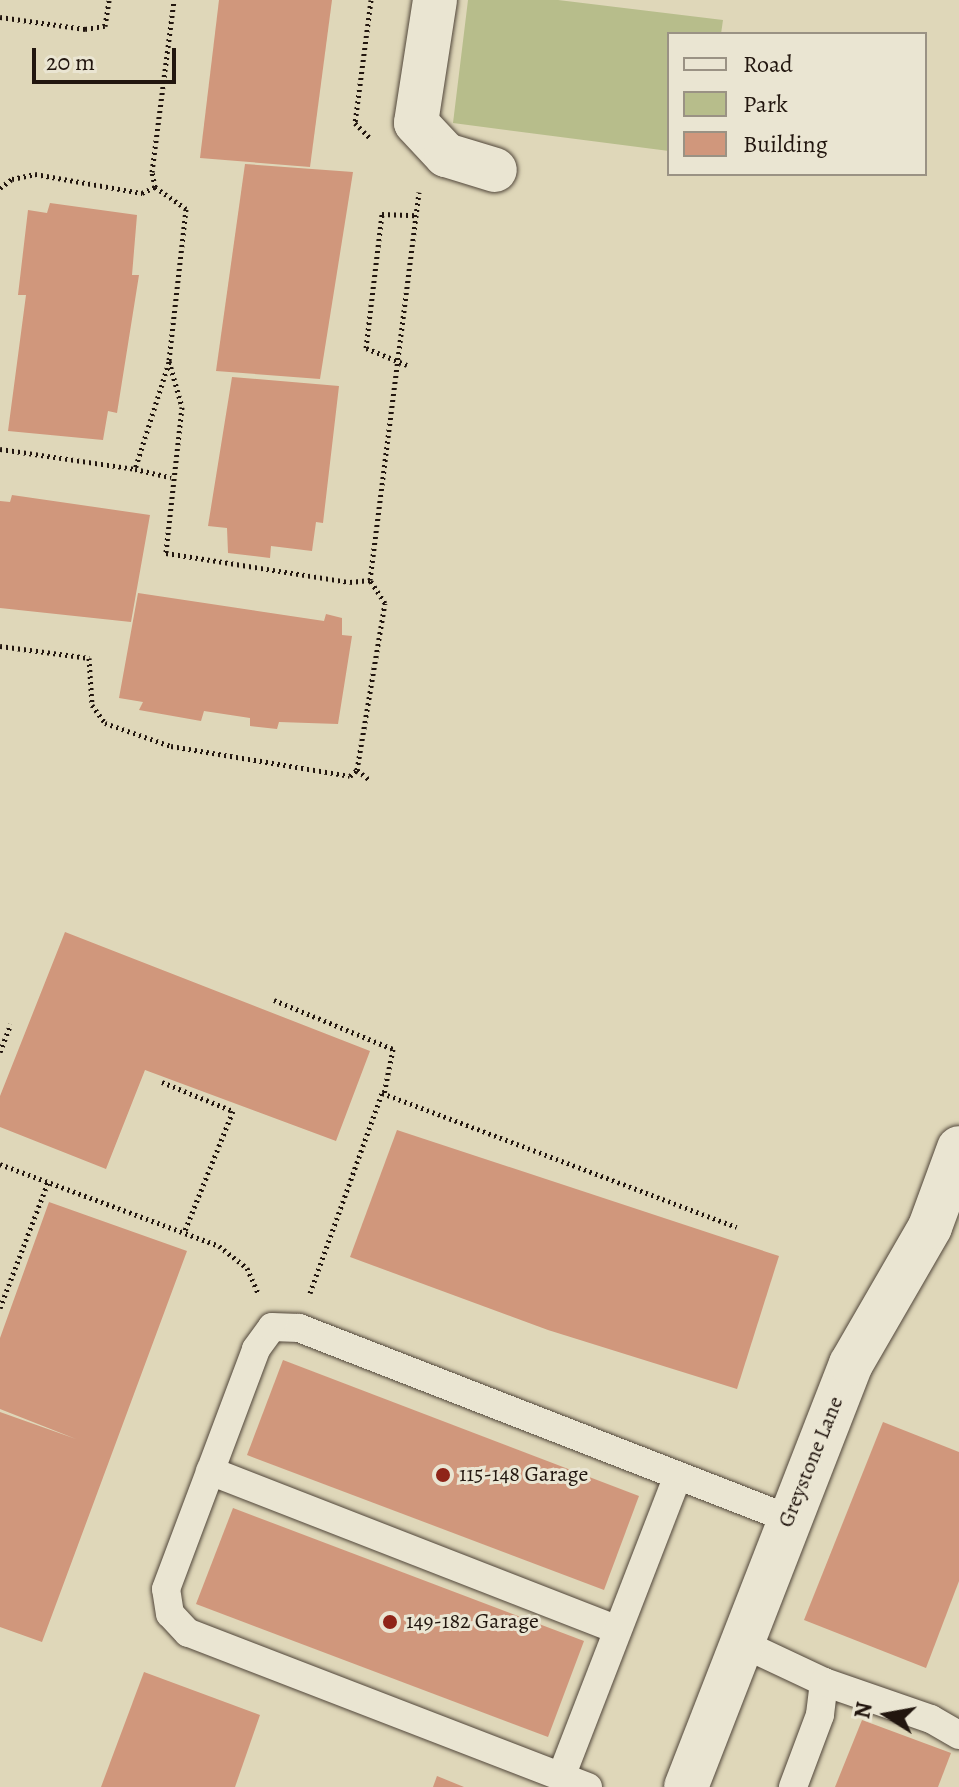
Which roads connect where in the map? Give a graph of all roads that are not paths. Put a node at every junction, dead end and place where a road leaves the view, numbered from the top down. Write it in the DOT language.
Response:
graph roads {
  1 [pos="435,0"];
  2 [pos="495,170"];
  3 [pos="959,1148"];
  4 [pos="210,1471"];
  5 [pos="678,1476"];
  6 [pos="787,1518"];
  7 [pos="617,1630"];
  8 [pos="739,1642"];
  9 [pos="824,1682"];
  10 [pos="959,1735"];
  11 [pos="561,1777"];
  12 [pos="588,1787"];
  13 [pos="686,1787"];
  14 [pos="793,1787"];
  1 -- 2 [label="street"];
  3 -- 6 [label="street, Greystone Lane"];
  4 -- 5 [label="lane"];
  4 -- 7 [label="lane"];
  4 -- 11 [label="lane"];
  5 -- 6 [label="lane"];
  5 -- 7 [label="lane"];
  6 -- 8 [label="street, Greystone Lane"];
  7 -- 11 [label="lane"];
  8 -- 9 [label="lane"];
  8 -- 13 [label="street, Greystone Lane"];
  9 -- 10 [label="lane"];
  9 -- 14 [label="lane"];
  11 -- 12 [label="lane"];
}
